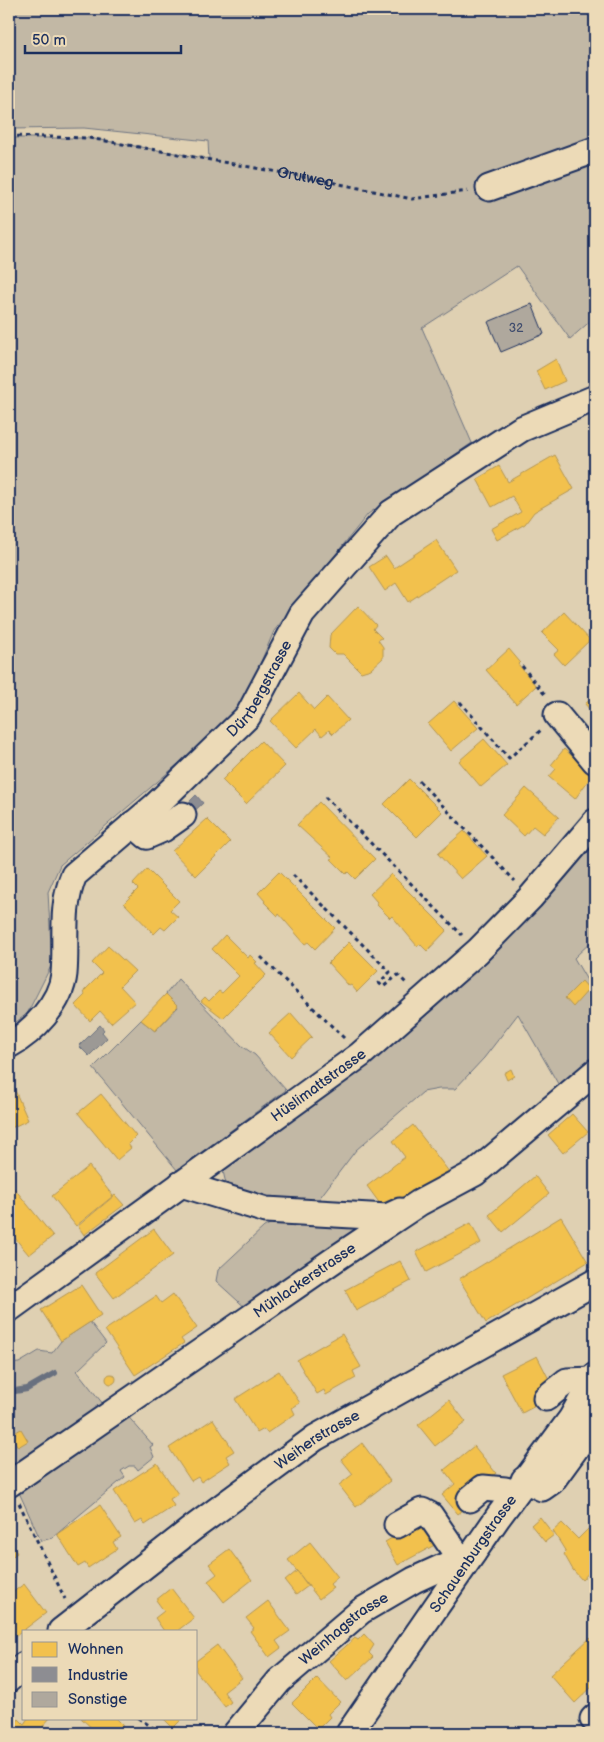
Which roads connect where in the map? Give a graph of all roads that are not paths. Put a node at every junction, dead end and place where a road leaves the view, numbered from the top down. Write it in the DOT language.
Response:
graph roads {
  1 [pos="595,150"];
  2 [pos="489,188"];
  3 [pos="595,398"];
  4 [pos="556,715"];
  5 [pos="595,761"];
  6 [pos="182,815"];
  7 [pos="595,822"];
  8 [pos="133,824"];
  9 [pos="9,1045"];
  10 [pos="595,1072"];
  11 [pos="180,1184"];
  12 [pos="419,1203"];
  13 [pos="595,1282"];
  14 [pos="9,1309"];
  15 [pos="594,1378"];
  16 [pos="546,1398"];
  17 [pos="595,1422"];
  18 [pos="9,1484"];
  19 [pos="520,1487"];
  20 [pos="470,1499"];
  21 [pos="396,1525"];
  22 [pos="467,1556"];
  23 [pos="68,1625"];
  24 [pos="22,1667"];
  25 [pos="9,1679"];
  26 [pos="236,1733"];
  27 [pos="349,1733"];
  1 -- 2 [label="street"];
  3 -- 8 [label="street, Dürrbergstrasse"];
  4 -- 5 [label="street"];
  6 -- 8 [label="street"];
  7 -- 11 [label="street, Hüslimattstrasse"];
  8 -- 9 [label="street, Dürrbergstrasse"];
  10 -- 12 [label="street, Mühlackerstrasse"];
  11 -- 12 [label="street"];
  11 -- 14 [label="street, Hüslimattstrasse"];
  12 -- 18 [label="street, Mühlackerstrasse"];
  13 -- 23 [label="street, Weiherstrasse"];
  15 -- 16 [label="street"];
  15 -- 19 [label="street, Schauenburgstrasse"];
  17 -- 19 [label="street"];
  19 -- 20 [label="street"];
  19 -- 22 [label="street, Schauenburgstrasse"];
  21 -- 22 [label="street"];
  22 -- 26 [label="street, Weinhagstrasse"];
  22 -- 27 [label="street, Schauenburgstrasse"];
  24 -- 25 [label="street"];
}
